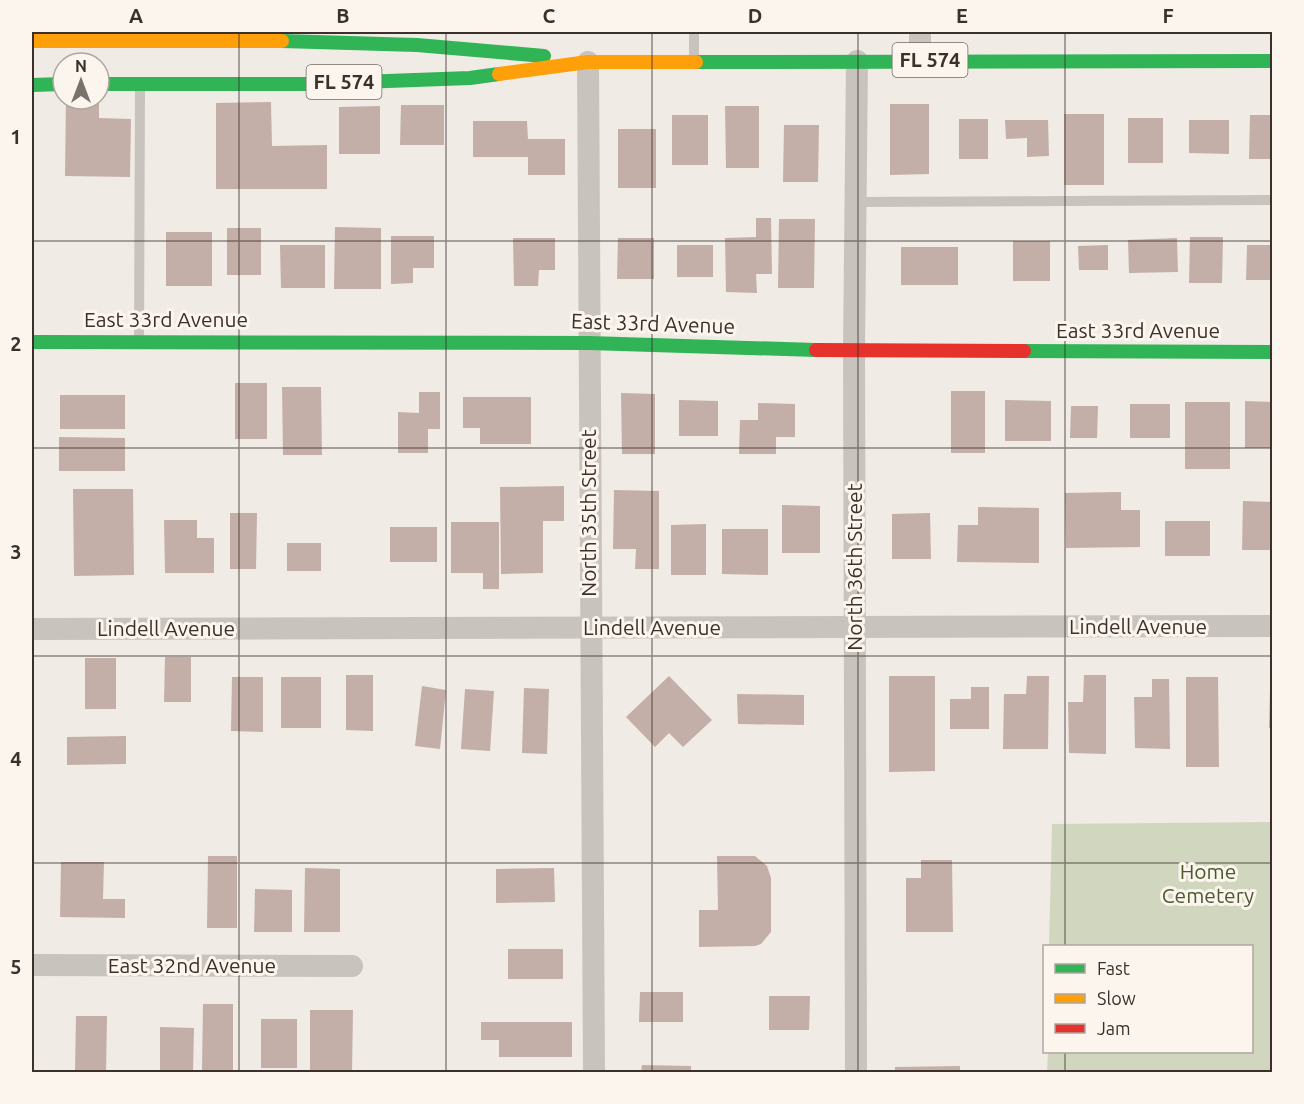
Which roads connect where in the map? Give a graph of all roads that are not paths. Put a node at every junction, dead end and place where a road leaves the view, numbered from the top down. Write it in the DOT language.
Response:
graph roads {
  1 [pos="694,32"];
  2 [pos="920,32"];
  3 [pos="330,37"];
  4 [pos="32,41"];
  5 [pos="920,60"];
  6 [pos="857,61"];
  7 [pos="1272,61"];
  8 [pos="588,62"];
  9 [pos="694,62"];
  10 [pos="51,84"];
  11 [pos="111,84"];
  12 [pos="140,84"];
  13 [pos="32,85"];
  14 [pos="1272,200"];
  15 [pos="856,202"];
  16 [pos="139,341"];
  17 [pos="32,342"];
  18 [pos="588,343"];
  19 [pos="854,351"];
  20 [pos="1272,352"];
  21 [pos="1272,626"];
  22 [pos="590,628"];
  23 [pos="855,628"];
  24 [pos="32,629"];
  25 [pos="32,965"];
  26 [pos="351,966"];
  27 [pos="594,1072"];
  28 [pos="856,1072"];
  1 -- 9 [label="lane"];
  2 -- 5 [label="street"];
  3 -- 4 [label="main road, FL 574"];
  3 -- 8 [label="main road, FL 574"];
  5 -- 6 [label="main road, FL 574"];
  5 -- 7 [label="main road, FL 574"];
  6 -- 9 [label="main road, FL 574"];
  6 -- 15 [label="street, North 36th Street"];
  8 -- 9 [label="main road, FL 574"];
  8 -- 12 [label="main road, FL 574"];
  8 -- 18 [label="street, North 35th Street"];
  10 -- 13 [label="main road"];
  11 -- 12 [label="main road, FL 574"];
  12 -- 16 [label="lane"];
  14 -- 15 [label="lane"];
  15 -- 19 [label="street, North 36th Street"];
  16 -- 17 [label="main road, East 33rd Avenue"];
  16 -- 18 [label="main road, East 33rd Avenue"];
  18 -- 19 [label="main road, East 33rd Avenue"];
  18 -- 22 [label="street, North 35th Street"];
  19 -- 20 [label="main road, East 33rd Avenue"];
  19 -- 23 [label="street, North 36th Street"];
  21 -- 23 [label="street, Lindell Avenue"];
  22 -- 23 [label="street, Lindell Avenue"];
  22 -- 24 [label="street, Lindell Avenue"];
  22 -- 27 [label="street, North 35th Street"];
  23 -- 28 [label="street, North 36th Street"];
  25 -- 26 [label="street, East 32nd Avenue"];
}
